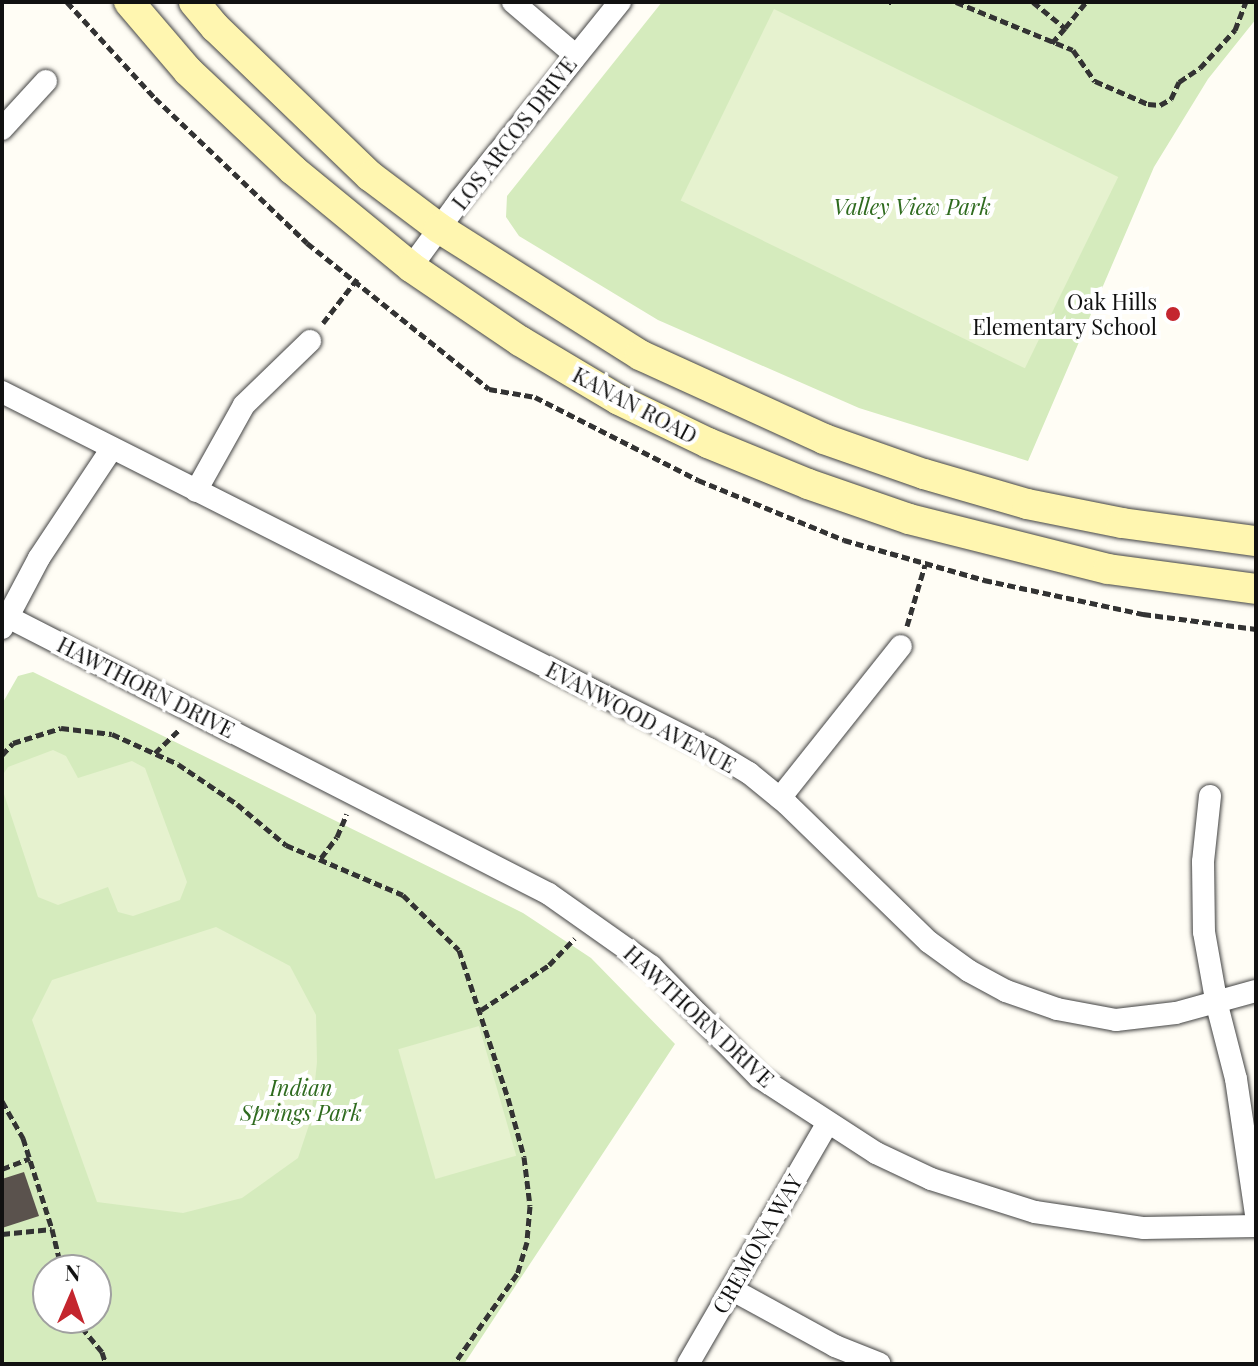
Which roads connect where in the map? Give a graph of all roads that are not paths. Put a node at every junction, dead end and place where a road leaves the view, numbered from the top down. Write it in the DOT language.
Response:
graph roads {
  1 [pos="129,2"];
  2 [pos="194,2"];
  3 [pos="513,2"];
  4 [pos="620,2"];
  5 [pos="575,55"];
  6 [pos="46,81"];
  7 [pos="2,129"];
  8 [pos="439,228"];
  9 [pos="411,267"];
  10 [pos="310,341"];
  11 [pos="2,392"];
  12 [pos="112,448"];
  13 [pos="196,491"];
  14 [pos="1256,541"];
  15 [pos="1256,589"];
  16 [pos="4,620"];
  17 [pos="901,646"];
  18 [pos="1210,796"];
  19 [pos="780,798"];
  20 [pos="1256,991"];
  21 [pos="1217,1005"];
  22 [pos="827,1124"];
  23 [pos="1256,1214"];
  24 [pos="1256,1226"];
  25 [pos="731,1289"];
  26 [pos="688,1364"];
  27 [pos="880,1364"];
  1 -- 9 [label="main road, KANAN ROAD"];
  2 -- 8 [label="main road"];
  3 -- 5 [label="street"];
  4 -- 5 [label="street, LOS ARCOS DRIVE"];
  5 -- 8 [label="street, LOS ARCOS DRIVE"];
  6 -- 7 [label="street"];
  8 -- 9 [label="street, LOS ARCOS DRIVE"];
  8 -- 14 [label="main road"];
  9 -- 15 [label="main road, KANAN ROAD"];
  10 -- 13 [label="street"];
  11 -- 12 [label="street, EVANWOOD AVENUE"];
  12 -- 13 [label="street, EVANWOOD AVENUE"];
  12 -- 16 [label="street"];
  13 -- 19 [label="street, EVANWOOD AVENUE"];
  16 -- 22 [label="street, HAWTHORN DRIVE"];
  17 -- 19 [label="street"];
  18 -- 21 [label="street"];
  19 -- 21 [label="street, EVANWOOD AVENUE"];
  20 -- 21 [label="street, EVANWOOD AVENUE"];
  21 -- 23 [label="street"];
  22 -- 24 [label="street, HAWTHORN DRIVE"];
  22 -- 25 [label="street, CREMONA WAY"];
  25 -- 26 [label="street, CREMONA WAY"];
  25 -- 27 [label="street"];
}
